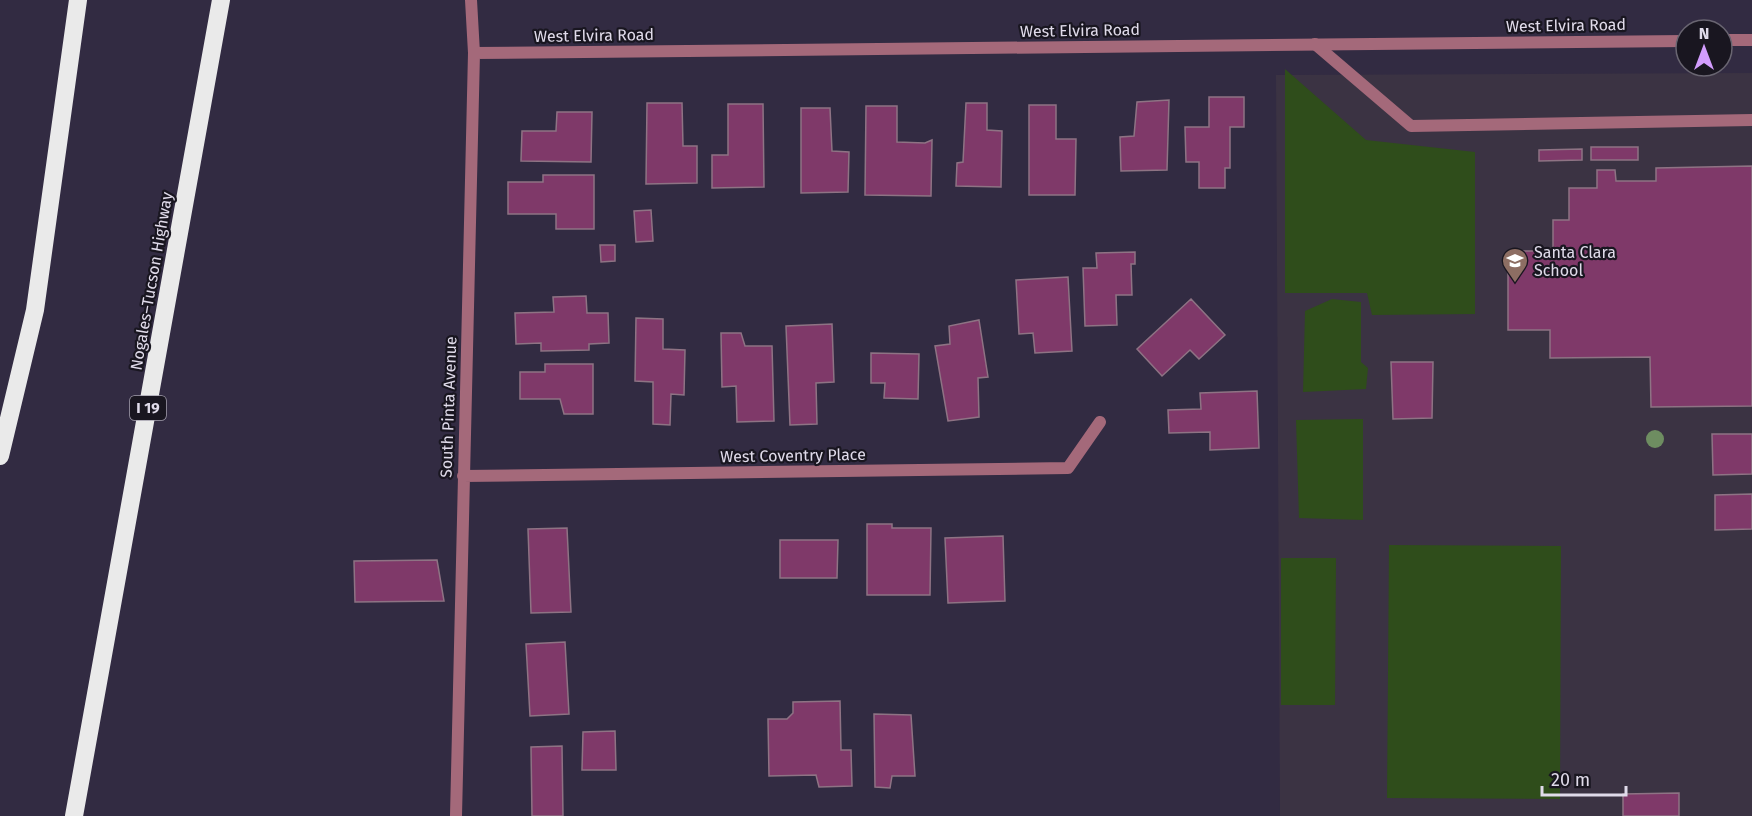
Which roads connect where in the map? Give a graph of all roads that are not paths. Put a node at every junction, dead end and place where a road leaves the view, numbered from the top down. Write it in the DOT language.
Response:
graph roads {
  1 [pos="78,0"];
  2 [pos="221,0"];
  3 [pos="471,0"];
  4 [pos="1734,40"];
  5 [pos="1752,40"];
  6 [pos="1674,41"];
  7 [pos="1315,44"];
  8 [pos="474,53"];
  9 [pos="1752,120"];
  10 [pos="1100,422"];
  11 [pos="0,456"];
  12 [pos="463,476"];
  13 [pos="74,816"];
  14 [pos="456,816"];
  1 -- 11 [label="highway"];
  2 -- 13 [label="highway, Nogales–Tucson Highway / I 19"];
  3 -- 8 [label="street, South Pinta Avenue"];
  4 -- 5 [label="street"];
  6 -- 7 [label="street, West Elvira Road"];
  7 -- 8 [label="street, West Elvira Road"];
  7 -- 9 [label="street"];
  8 -- 12 [label="street, South Pinta Avenue"];
  10 -- 12 [label="street, West Coventry Place"];
  12 -- 14 [label="street, South Pinta Avenue"];
}
